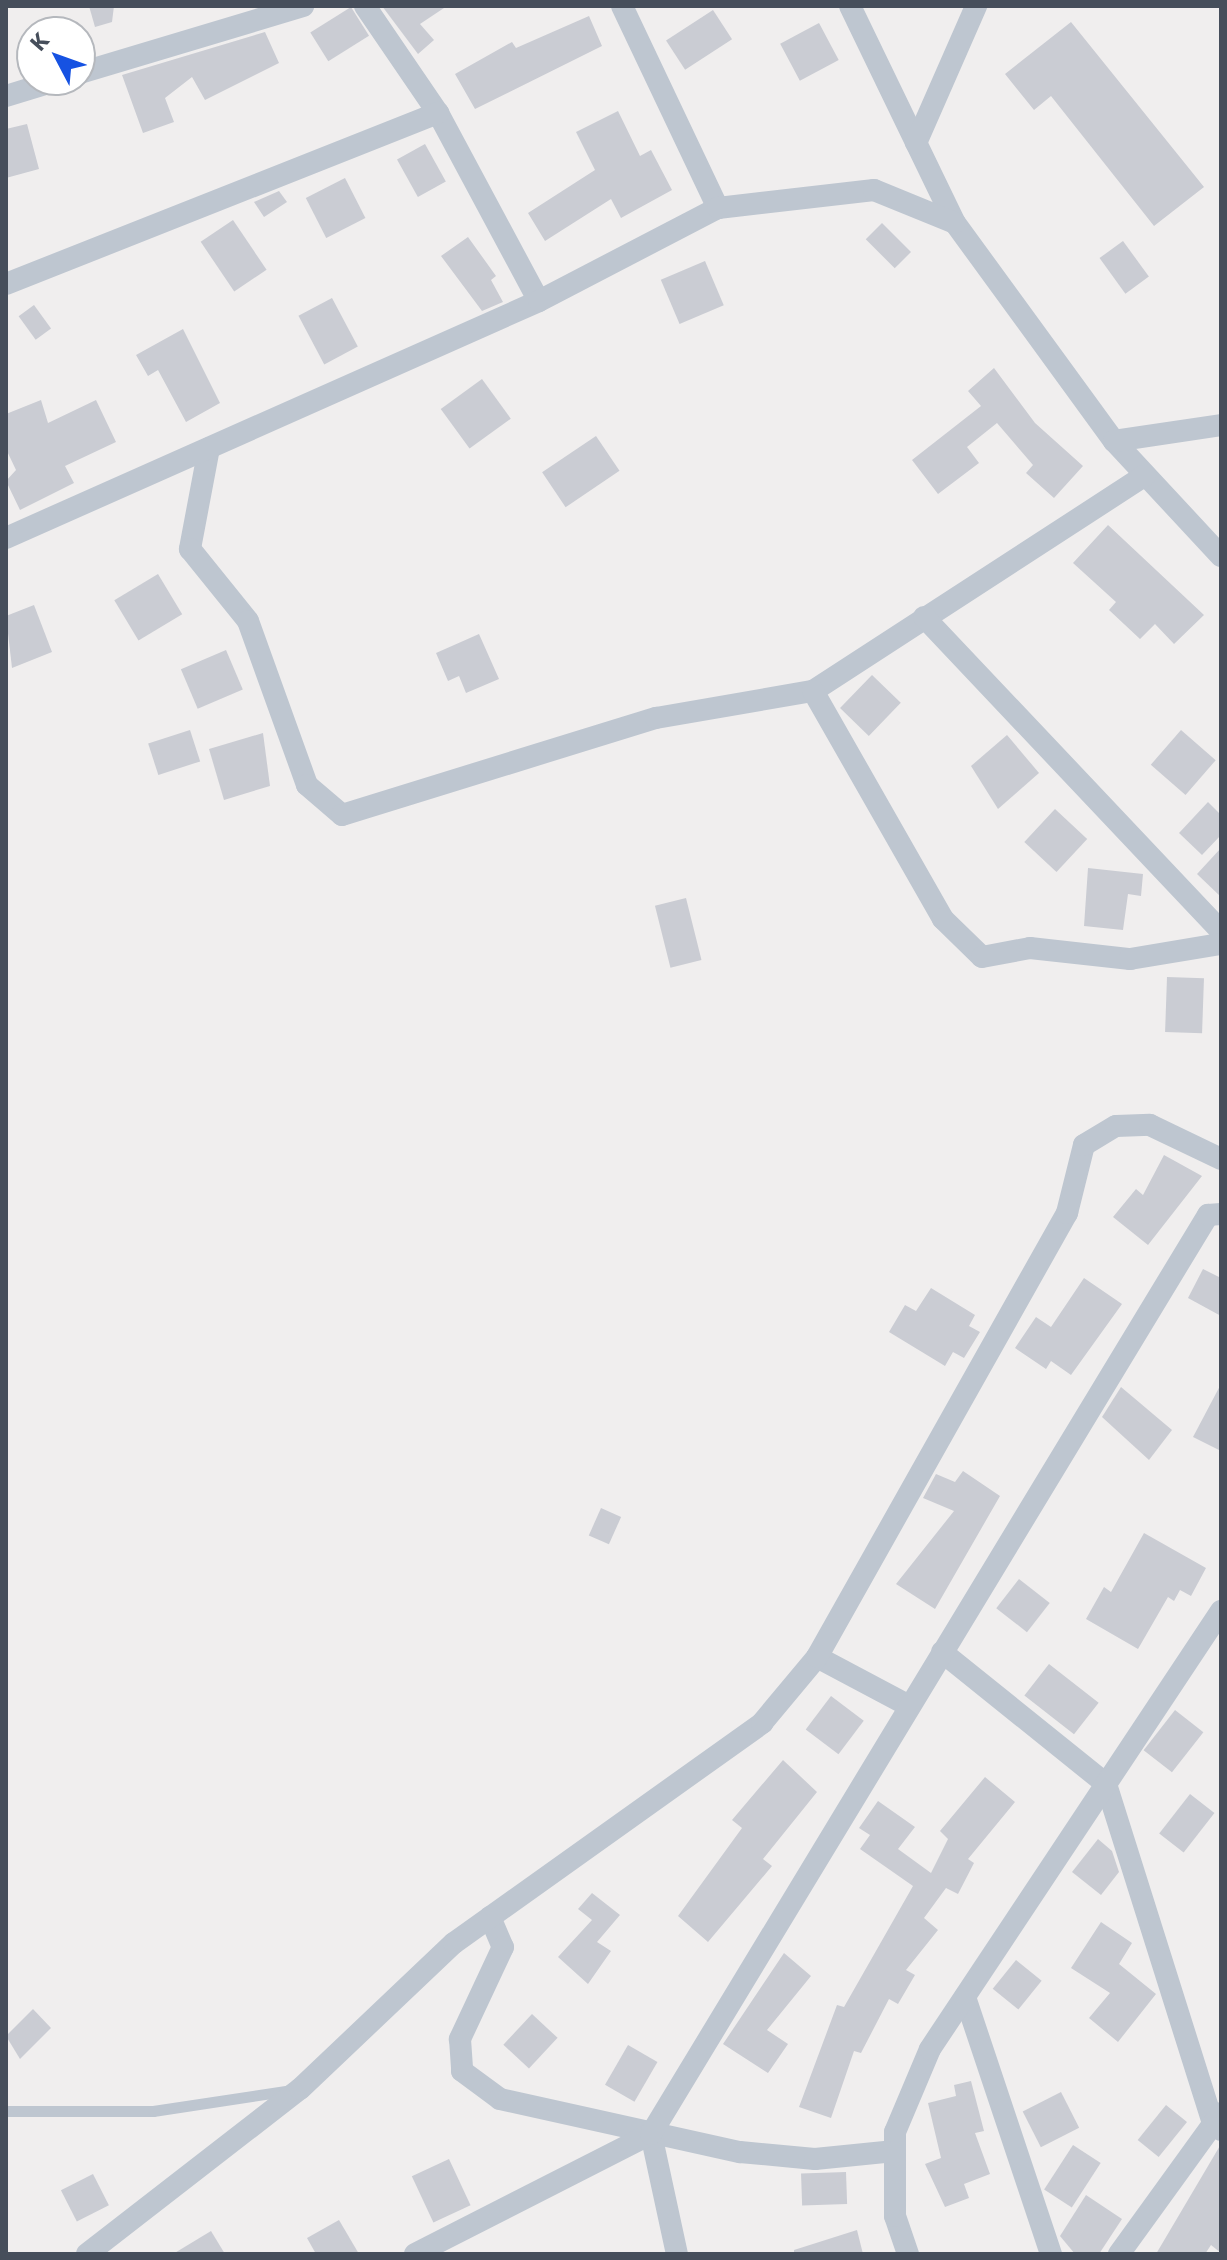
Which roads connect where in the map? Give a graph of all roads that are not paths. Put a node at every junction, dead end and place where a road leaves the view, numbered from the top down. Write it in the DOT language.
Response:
graph roads {
  1 [pos="303,6"];
  2 [pos="365,6"];
  3 [pos="622,6"];
  4 [pos="850,6"];
  5 [pos="976,6"];
  6 [pos="96,68"];
  7 [pos="438,113"];
  8 [pos="916,143"];
  9 [pos="718,208"];
  10 [pos="955,223"];
  11 [pos="6,284"];
  12 [pos="539,301"];
  13 [pos="1221,425"];
  14 [pos="1114,441"];
  15 [pos="209,448"];
  16 [pos="1145,475"];
  17 [pos="6,538"];
  18 [pos="1221,556"];
  19 [pos="924,617"];
  20 [pos="813,691"];
  21 [pos="1221,931"];
  22 [pos="1221,944"];
  23 [pos="1221,1159"];
  24 [pos="1221,1214"];
  25 [pos="1221,1611"];
  26 [pos="942,1652"];
  27 [pos="817,1657"];
  28 [pos="909,1706"];
  29 [pos="1106,1784"];
  30 [pos="490,1917"];
  31 [pos="965,1997"];
  32 [pos="300,2089"];
  33 [pos="6,2111"];
  34 [pos="1218,2122"];
  35 [pos="651,2134"];
  36 [pos="895,2151"];
  37 [pos="87,2254"];
  38 [pos="415,2254"];
  39 [pos="677,2254"];
  40 [pos="908,2254"];
  41 [pos="1051,2254"];
  42 [pos="1119,2254"];
  1 -- 6 [label="street"];
  2 -- 7 [label="street"];
  3 -- 9 [label="street"];
  4 -- 8 [label="street"];
  5 -- 8 [label="street"];
  7 -- 11 [label="street"];
  7 -- 12 [label="street"];
  8 -- 10 [label="street"];
  9 -- 10 [label="street"];
  9 -- 12 [label="street"];
  10 -- 14 [label="street"];
  12 -- 15 [label="street"];
  13 -- 14 [label="street"];
  14 -- 16 [label="street"];
  15 -- 17 [label="street"];
  15 -- 20 [label="street"];
  16 -- 18 [label="street"];
  16 -- 19 [label="street"];
  19 -- 20 [label="street"];
  19 -- 21 [label="street"];
  20 -- 22 [label="street"];
  23 -- 27 [label="street"];
  24 -- 26 [label="street"];
  25 -- 29 [label="street"];
  26 -- 28 [label="street"];
  26 -- 29 [label="street"];
  27 -- 28 [label="street"];
  27 -- 30 [label="street"];
  28 -- 35 [label="street"];
  29 -- 31 [label="street"];
  29 -- 34 [label="street"];
  30 -- 32 [label="street"];
  30 -- 35 [label="street"];
  31 -- 36 [label="street"];
  31 -- 41 [label="street"];
  32 -- 33 [label="lane"];
  32 -- 37 [label="street"];
  34 -- 42 [label="street"];
  35 -- 36 [label="street"];
  35 -- 38 [label="street"];
  35 -- 39 [label="street"];
  36 -- 40 [label="street"];
}
